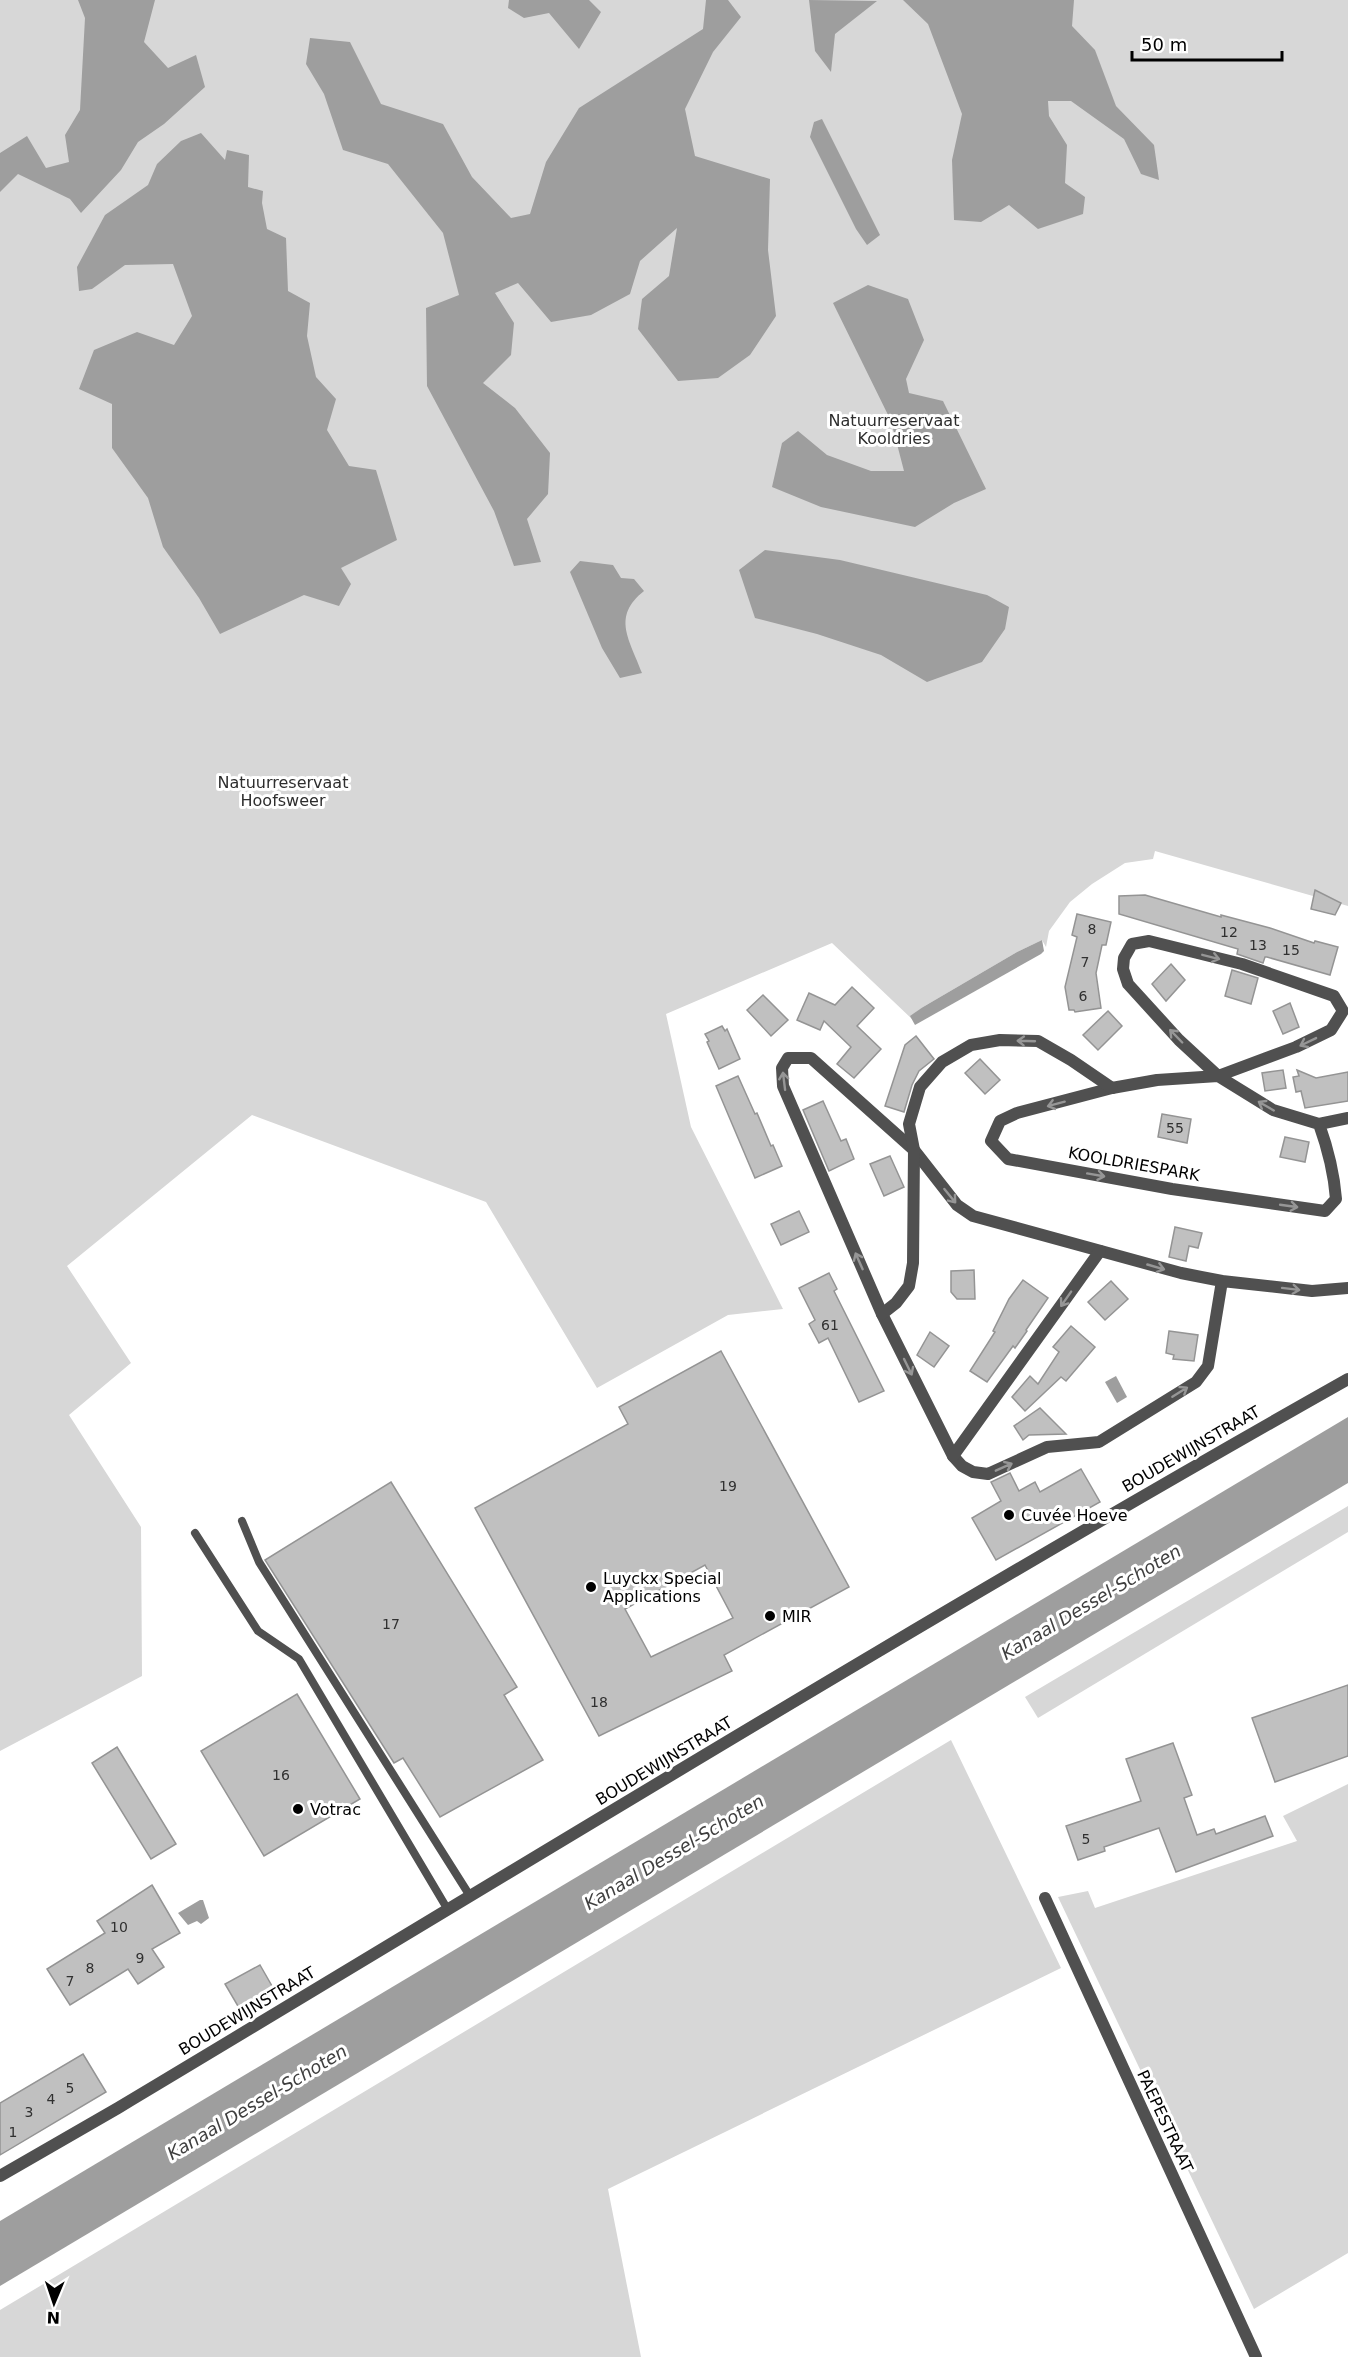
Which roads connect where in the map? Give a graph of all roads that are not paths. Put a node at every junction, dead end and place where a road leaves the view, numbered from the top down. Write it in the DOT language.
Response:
graph roads {
  1 [pos="1218,1077"];
  2 [pos="1112,1088"];
  3 [pos="1348,1119"];
  4 [pos="1319,1124"];
  5 [pos="914,1150"];
  6 [pos="1100,1251"];
  7 [pos="1222,1281"];
  8 [pos="1348,1288"];
  9 [pos="882,1314"];
  10 [pos="1348,1379"];
  11 [pos="953,1456"];
  12 [pos="242,1521"];
  13 [pos="195,1533"];
  14 [pos="470,1896"];
  15 [pos="1045,1898"];
  16 [pos="448,1910"];
  17 [pos="0,2176"];
  18 [pos="1256,2357"];
  1 -- 1 [label="street, KOOLDRIESPARK, one-way"];
  1 -- 2 [label="street, KOOLDRIESPARK"];
  4 -- 1 [label="street, KOOLDRIESPARK, one-way"];
  2 -- 4 [label="street, KOOLDRIESPARK, one-way"];
  2 -- 5 [label="street, one-way"];
  3 -- 4 [label="street, KOOLDRIESPARK"];
  5 -- 6 [label="street, one-way"];
  5 -- 9 [label="street"];
  9 -- 5 [label="street, one-way"];
  6 -- 7 [label="street, one-way"];
  6 -- 11 [label="street, one-way"];
  7 -- 8 [label="street, one-way"];
  11 -- 7 [label="street, one-way"];
  9 -- 11 [label="street, one-way"];
  10 -- 14 [label="street, BOUDEWIJNSTRAAT"];
  12 -- 14 [label="lane"];
  13 -- 16 [label="lane"];
  14 -- 16 [label="street, BOUDEWIJNSTRAAT"];
  15 -- 18 [label="street, PAEPESTRAAT"];
  16 -- 17 [label="street, BOUDEWIJNSTRAAT"];
}
